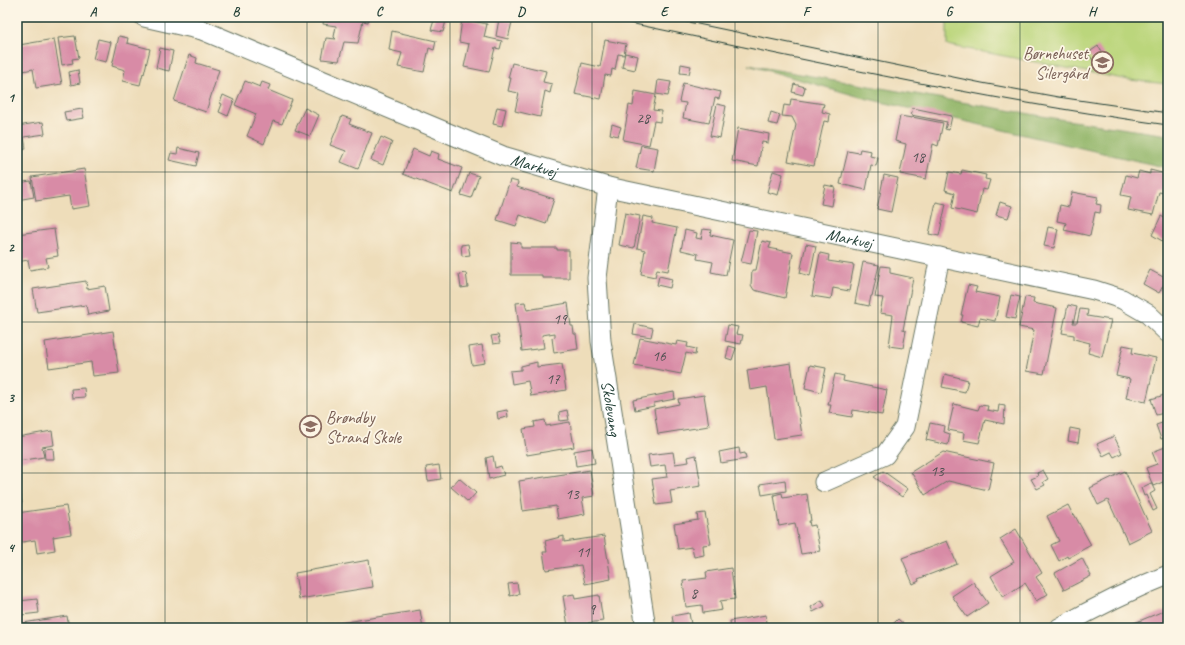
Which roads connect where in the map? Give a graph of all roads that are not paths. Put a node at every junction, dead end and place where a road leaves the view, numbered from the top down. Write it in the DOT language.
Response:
graph roads {
  1 [pos="144,17"];
  2 [pos="608,187"];
  3 [pos="940,257"];
  4 [pos="1168,333"];
  5 [pos="824,482"];
  6 [pos="1168,575"];
  7 [pos="646,628"];
  8 [pos="1059,628"];
  1 -- 2 [label="street, Markvej"];
  2 -- 3 [label="street, Markvej"];
  2 -- 7 [label="street, Skolevang"];
  3 -- 4 [label="street, Markvej"];
  3 -- 5 [label="street"];
  6 -- 8 [label="street"];
}
